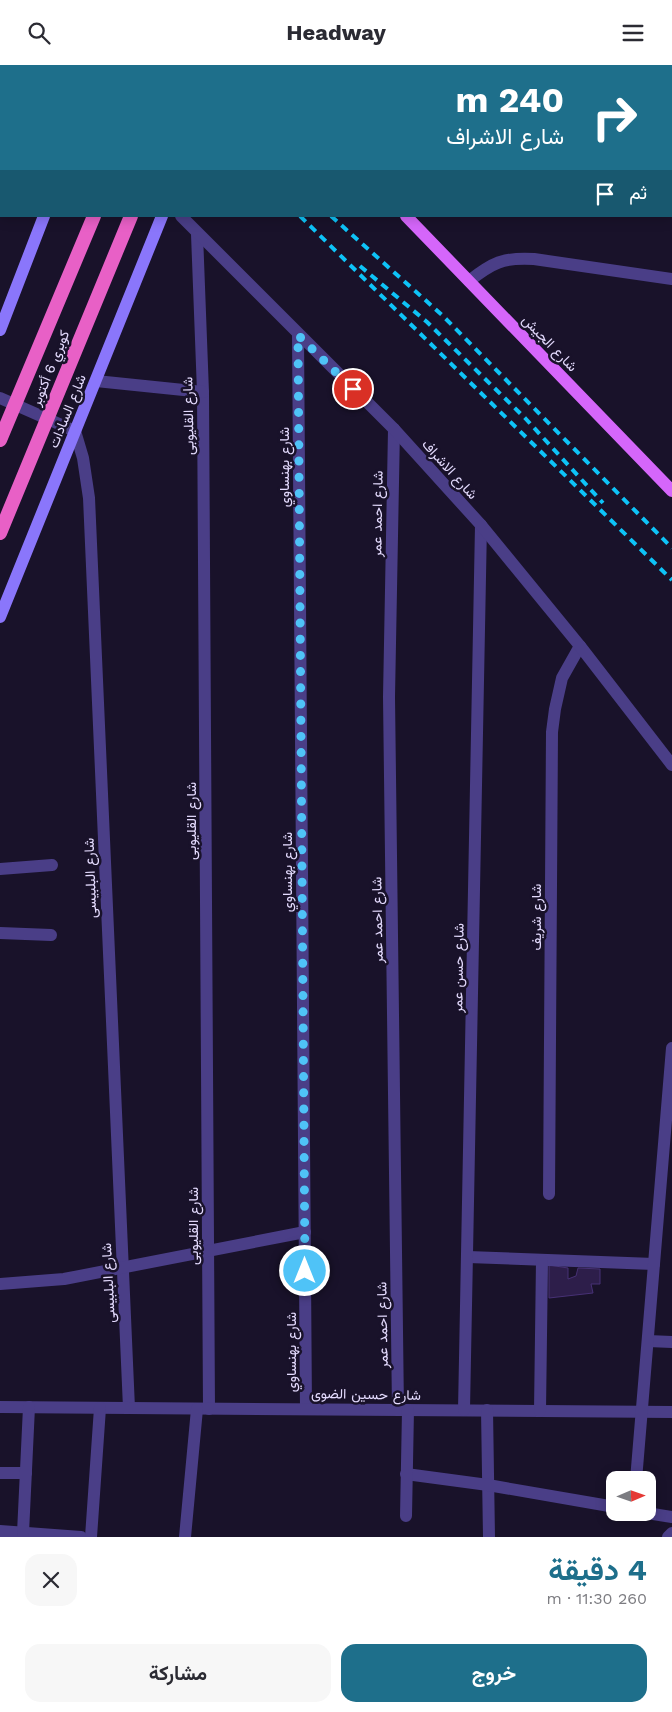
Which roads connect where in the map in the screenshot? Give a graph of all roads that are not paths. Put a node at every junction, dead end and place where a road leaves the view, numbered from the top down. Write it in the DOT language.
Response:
graph roads {
  1 [pos="44,217"];
  2 [pos="94,217"];
  3 [pos="131,217"];
  4 [pos="162,217"];
  5 [pos="182,217"];
  6 [pos="407,217"];
  7 [pos="197,234"];
  8 [pos="672,279"];
  9 [pos="469,281"];
  10 [pos="0,331"];
  11 [pos="298,335"];
  12 [pos="96,381"];
  13 [pos="203,392"];
  14 [pos="0,398"];
  15 [pos="394,429"];
  16 [pos="75,431"];
  17 [pos="0,440"];
  18 [pos="672,491"];
  19 [pos="481,525"];
  20 [pos="0,533"];
  21 [pos="0,617"];
  22 [pos="580,646"];
  23 [pos="672,765"];
  24 [pos="52,865"];
  25 [pos="0,869"];
  26 [pos="0,933"];
  27 [pos="51,935"];
  28 [pos="672,1048"];
  29 [pos="549,1195"];
  30 [pos="305,1232"];
  31 [pos="208,1251"];
  32 [pos="468,1257"];
  33 [pos="542,1260"];
  34 [pos="654,1264"];
  35 [pos="122,1268"];
  36 [pos="0,1284"];
  37 [pos="648,1341"];
  38 [pos="672,1342"];
  39 [pos="0,1407"];
  40 [pos="29,1407"];
  41 [pos="100,1408"];
  42 [pos="129,1408"];
  43 [pos="203,1409"];
  44 [pos="306,1409"];
  45 [pos="403,1410"];
  46 [pos="487,1410"];
  47 [pos="464,1411"];
  48 [pos="540,1411"];
  49 [pos="642,1411"];
  50 [pos="672,1411"];
  51 [pos="637,1471"];
  52 [pos="0,1473"];
  53 [pos="26,1473"];
  54 [pos="406,1475"];
  55 [pos="488,1485"];
  56 [pos="606,1505"];
  57 [pos="656,1515"];
  58 [pos="406,1516"];
  59 [pos="672,1517"];
  60 [pos="0,1531"];
  61 [pos="23,1533"];
  62 [pos="672,1533"];
  63 [pos="81,1537"];
  64 [pos="91,1537"];
  65 [pos="185,1537"];
  66 [pos="489,1537"];
  67 [pos="668,1537"];
  1 -- 10 [label="main road"];
  2 -- 17 [label="highway, كوبري 6 أكتوبر, bridge"];
  3 -- 20 [label="highway, كوبري 6 أكتوبر, bridge"];
  4 -- 12 [label="main road, شارع السادات"];
  5 -- 7 [label="street, شارع الاشراف"];
  6 -- 9 [label="main road, شارع الجيش"];
  7 -- 11 [label="street, شارع الاشراف"];
  7 -- 13 [label="street, شارع القليوبى"];
  8 -- 9 [label="street"];
  9 -- 18 [label="main road, شارع الجيش"];
  11 -- 15 [label="street, شارع الاشراف"];
  11 -- 30 [label="street, شارع بهنساوي"];
  12 -- 13 [label="street"];
  12 -- 16 [label="main road, شارع السادات"];
  13 -- 31 [label="street, شارع القليوبى"];
  14 -- 16 [label="street"];
  15 -- 19 [label="street, شارع الاشراف"];
  15 -- 45 [label="street, شارع احمد عمر"];
  16 -- 21 [label="main road, شارع السادات"];
  16 -- 35 [label="street, شارع البلبيسى"];
  19 -- 22 [label="street, شارع الاشراف"];
  19 -- 32 [label="street, شارع حسن عمر"];
  22 -- 23 [label="street, شارع الاشراف"];
  22 -- 29 [label="street, شارع شريف"];
  24 -- 25 [label="street"];
  26 -- 27 [label="street"];
  28 -- 34 [label="street"];
  30 -- 31 [label="street"];
  30 -- 44 [label="street, شارع بهنساوي"];
  31 -- 35 [label="street"];
  31 -- 43 [label="street, شارع القليوبى"];
  32 -- 33 [label="street"];
  32 -- 47 [label="street, شارع حسن عمر"];
  33 -- 34 [label="street"];
  33 -- 48 [label="street"];
  34 -- 37 [label="street"];
  35 -- 36 [label="street"];
  35 -- 42 [label="street, شارع البلبيسى"];
  37 -- 38 [label="street"];
  37 -- 49 [label="street"];
  39 -- 40 [label="street, شارع حسين الضوى"];
  40 -- 41 [label="street, شارع حسين الضوى"];
  40 -- 53 [label="street"];
  41 -- 42 [label="street, شارع حسين الضوى"];
  41 -- 64 [label="street"];
  42 -- 43 [label="street, شارع حسين الضوى"];
  43 -- 44 [label="street, شارع حسين الضوى"];
  43 -- 65 [label="street, شارع القليوبى"];
  44 -- 45 [label="street, شارع حسين الضوى"];
  45 -- 47 [label="street, شارع حسين الضوى"];
  45 -- 54 [label="street, شارع احمد عمر"];
  46 -- 47 [label="street, شارع حسين الضوى"];
  46 -- 48 [label="street, شارع حسين الضوى"];
  46 -- 55 [label="street"];
  48 -- 49 [label="street, شارع حسين الضوى"];
  49 -- 50 [label="street, شارع حسين الضوى"];
  49 -- 51 [label="street"];
  52 -- 53 [label="street"];
  53 -- 61 [label="street"];
  54 -- 55 [label="street"];
  54 -- 58 [label="street, شارع احمد عمر"];
  55 -- 56 [label="street"];
  55 -- 66 [label="street"];
  57 -- 59 [label="street"];
  60 -- 61 [label="street"];
  61 -- 63 [label="street"];
  62 -- 67 [label="street"];
}
